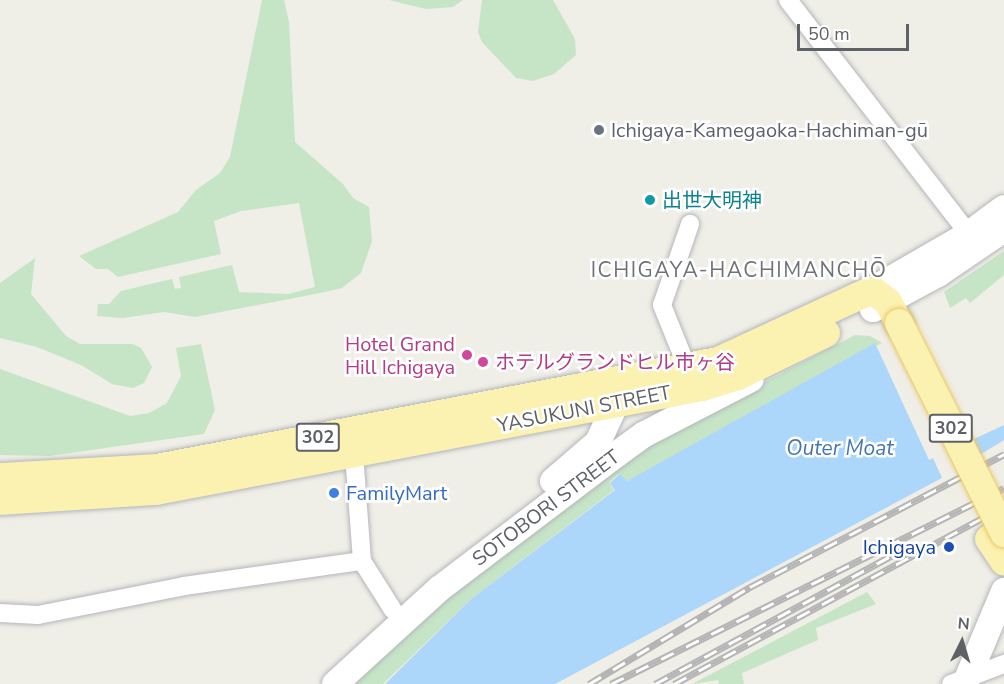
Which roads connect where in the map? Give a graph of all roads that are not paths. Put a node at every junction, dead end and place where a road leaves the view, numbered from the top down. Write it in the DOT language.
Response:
graph roads {
  1 [pos="789,0"];
  2 [pos="1004,208"];
  3 [pos="690,224"];
  4 [pos="1004,229"];
  5 [pos="974,241"];
  6 [pos="883,311"];
  7 [pos="775,360"];
  8 [pos="687,367"];
  9 [pos="634,376"];
  10 [pos="614,404"];
  11 [pos="354,454"];
  12 [pos="0,477"];
  13 [pos="0,501"];
  14 [pos="1000,541"];
  15 [pos="362,561"];
  16 [pos="1004,591"];
  17 [pos="393,610"];
  18 [pos="0,613"];
  19 [pos="1004,664"];
  20 [pos="961,683"];
  21 [pos="316,684"];
  22 [pos="335,684"];
  1 -- 5 [label="street"];
  2 -- 5 [label="main road"];
  3 -- 8 [label="street"];
  4 -- 5 [label="main road"];
  5 -- 6 [label="main road"];
  6 -- 7 [label="main road, YASUKUNI STREET / 302"];
  6 -- 8 [label="main road, YASUKUNI STREET / 302"];
  6 -- 14 [label="main road, 302"];
  7 -- 10 [label="main road, YASUKUNI STREET / 302"];
  7 -- 22 [label="main road, SOTOBORI STREET"];
  8 -- 9 [label="main road, YASUKUNI STREET / 302"];
  9 -- 10 [label="main road, SOTOBORI STREET"];
  9 -- 12 [label="main road, YASUKUNI STREET / 302"];
  10 -- 11 [label="main road, YASUKUNI STREET / 302"];
  10 -- 17 [label="main road, SOTOBORI STREET"];
  11 -- 13 [label="main road, YASUKUNI STREET / 302"];
  11 -- 15 [label="street"];
  15 -- 17 [label="street"];
  15 -- 18 [label="street"];
  16 -- 20 [label="main road"];
  17 -- 21 [label="main road, SOTOBORI STREET"];
  19 -- 20 [label="street"];
}
